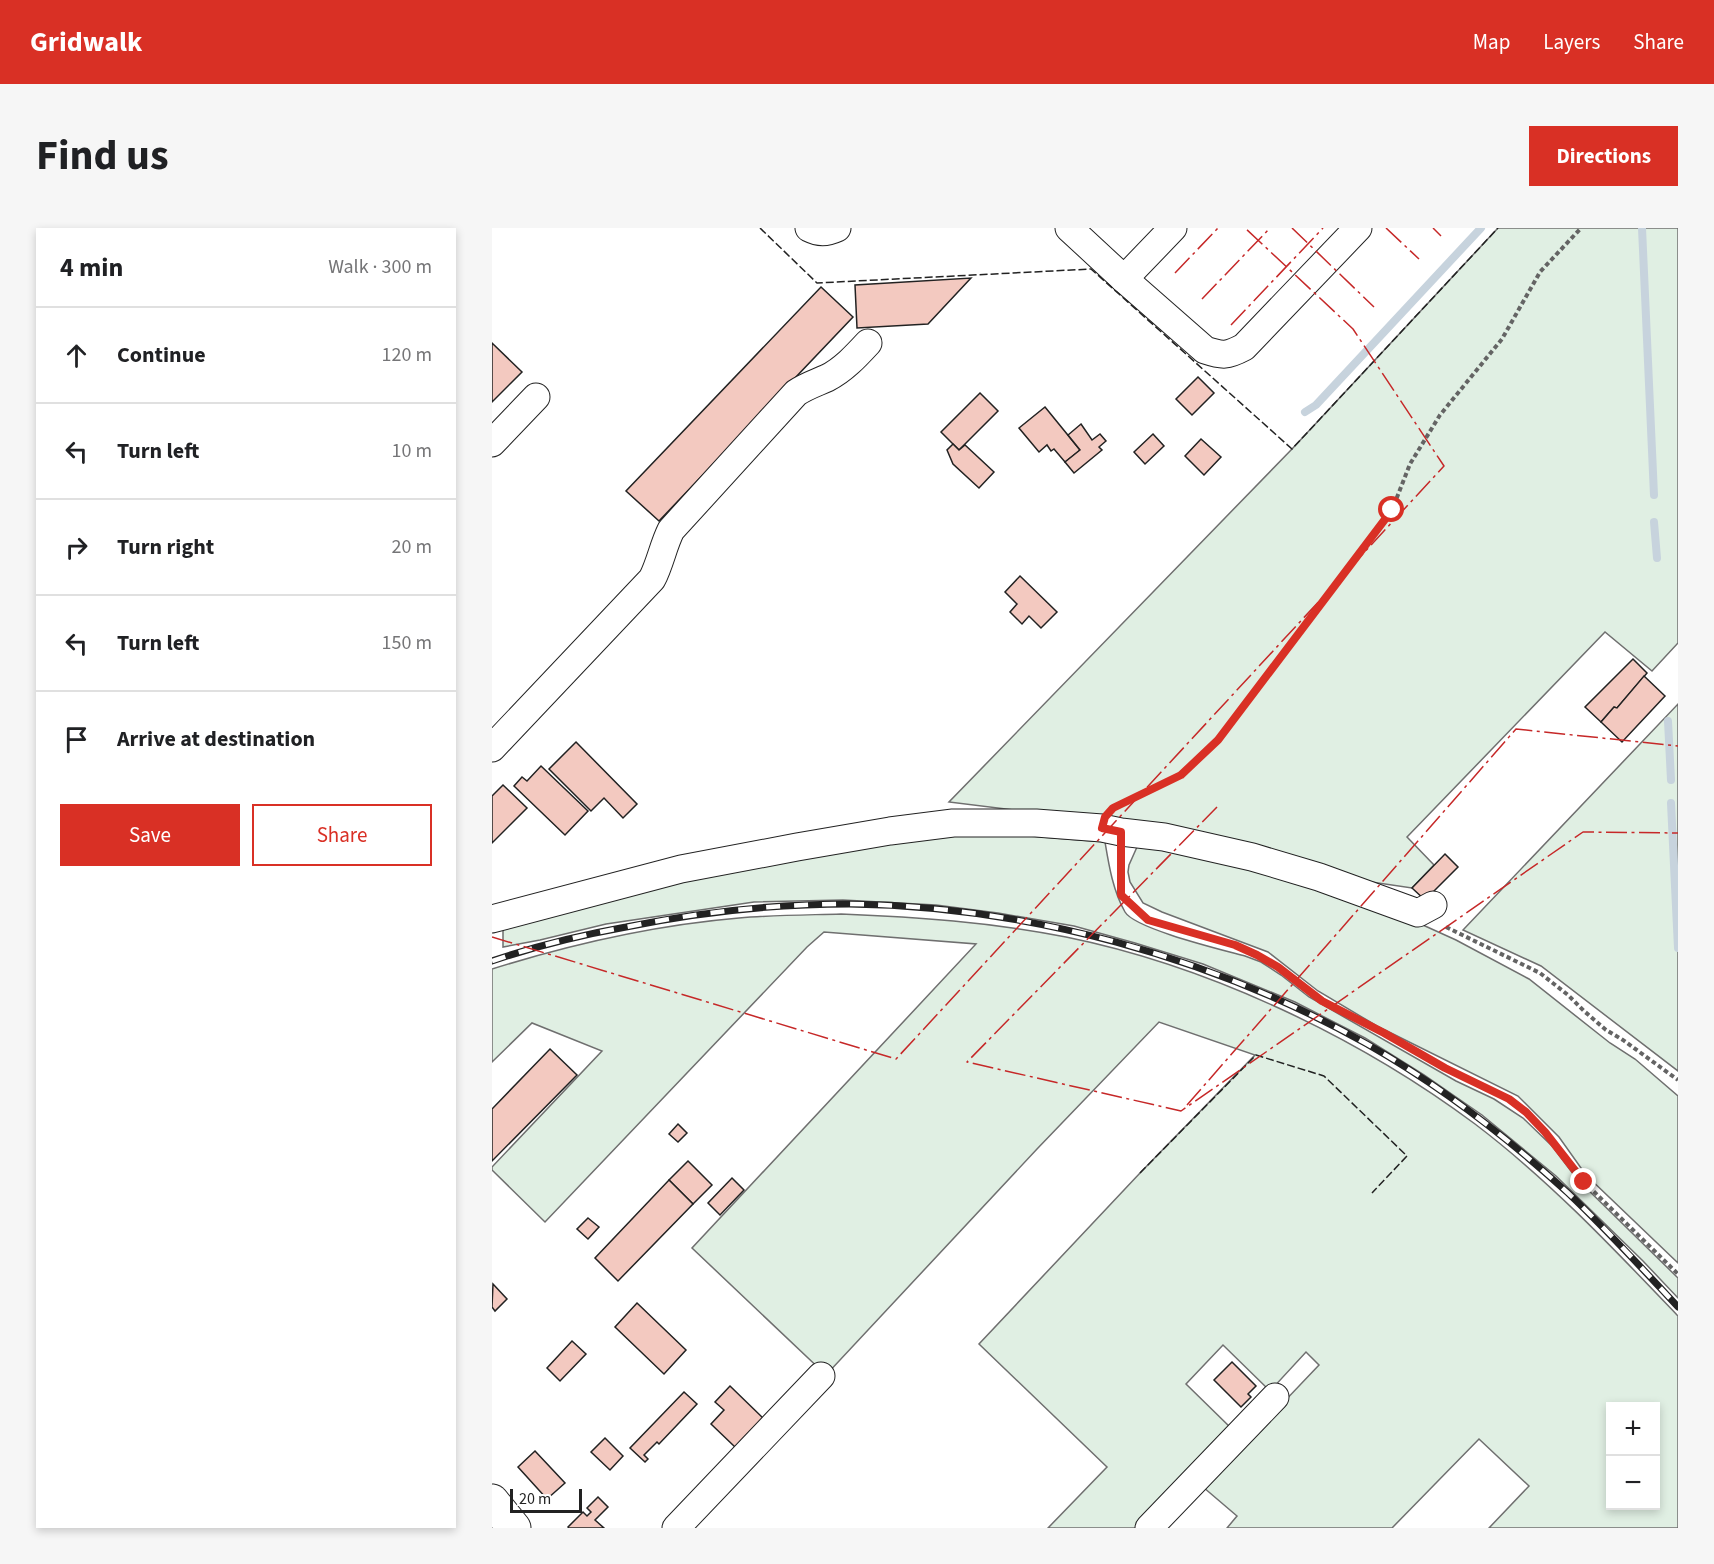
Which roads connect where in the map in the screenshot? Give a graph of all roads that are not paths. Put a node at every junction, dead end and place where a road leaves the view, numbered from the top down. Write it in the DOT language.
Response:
graph roads {
  1 [pos="809,228"];
  2 [pos="837,228"];
  3 [pos="1069,228"];
  4 [pos="1173,228"];
  5 [pos="1358,228"];
  6 [pos="1124,279"];
  7 [pos="868,343"];
  8 [pos="536,397"];
  9 [pos="492,443"];
  10 [pos="492,748"];
  11 [pos="1426,909"];
  12 [pos="492,919"];
  13 [pos="820,1376"];
  14 [pos="1275,1397"];
  15 [pos="492,1501"];
  16 [pos="514,1528"];
  17 [pos="676,1528"];
  18 [pos="1149,1528"];
  1 -- 2 [label="lane"];
  3 -- 6 [label="lane"];
  4 -- 6 [label="lane"];
  5 -- 6 [label="lane"];
  7 -- 10 [label="lane"];
  8 -- 9 [label="lane"];
  11 -- 12 [label="lane"];
  13 -- 17 [label="lane"];
  14 -- 18 [label="lane"];
  15 -- 16 [label="main road"];
}
